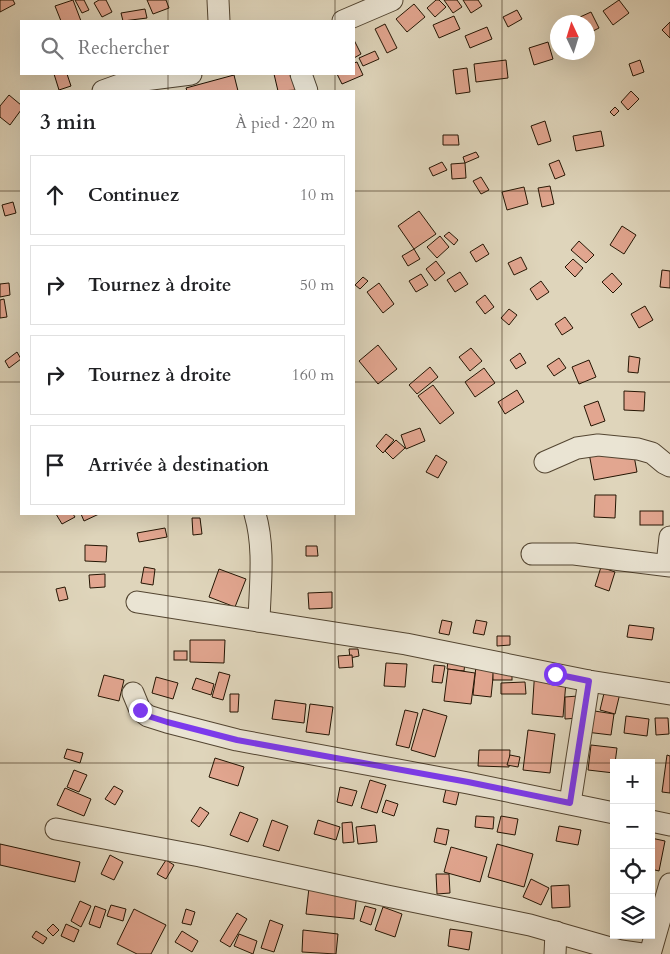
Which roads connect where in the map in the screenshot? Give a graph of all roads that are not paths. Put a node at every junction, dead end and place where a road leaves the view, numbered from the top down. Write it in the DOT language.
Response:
graph roads {
  1 [pos="218,0"];
  2 [pos="392,0"];
  3 [pos="219,20"];
  4 [pos="345,20"];
  5 [pos="183,75"];
  6 [pos="301,75"];
  7 [pos="106,90"];
  8 [pos="308,90"];
  9 [pos="545,462"];
  10 [pos="670,466"];
  11 [pos="255,515"];
  12 [pos="670,537"];
  13 [pos="532,554"];
  14 [pos="669,566"];
  15 [pos="137,602"];
  16 [pos="259,621"];
  17 [pos="589,681"];
  18 [pos="133,693"];
  19 [pos="670,694"];
  20 [pos="570,803"];
  21 [pos="610,812"];
  22 [pos="655,822"];
  23 [pos="670,825"];
  24 [pos="56,829"];
  25 [pos="670,884"];
  26 [pos="556,932"];
  27 [pos="555,954"];
  28 [pos="642,954"];
  29 [pos="650,954"];
  1 -- 3 [label="street"];
  2 -- 4 [label="street"];
  5 -- 7 [label="street"];
  6 -- 8 [label="street"];
  9 -- 10 [label="street"];
  11 -- 16 [label="street"];
  12 -- 14 [label="street"];
  13 -- 14 [label="street"];
  15 -- 16 [label="street"];
  16 -- 17 [label="street"];
  17 -- 19 [label="street"];
  17 -- 20 [label="street"];
  18 -- 20 [label="street"];
  20 -- 21 [label="street"];
  22 -- 23 [label="street"];
  24 -- 26 [label="street"];
  25 -- 29 [label="street"];
  26 -- 27 [label="street"];
  26 -- 28 [label="street"];
}
